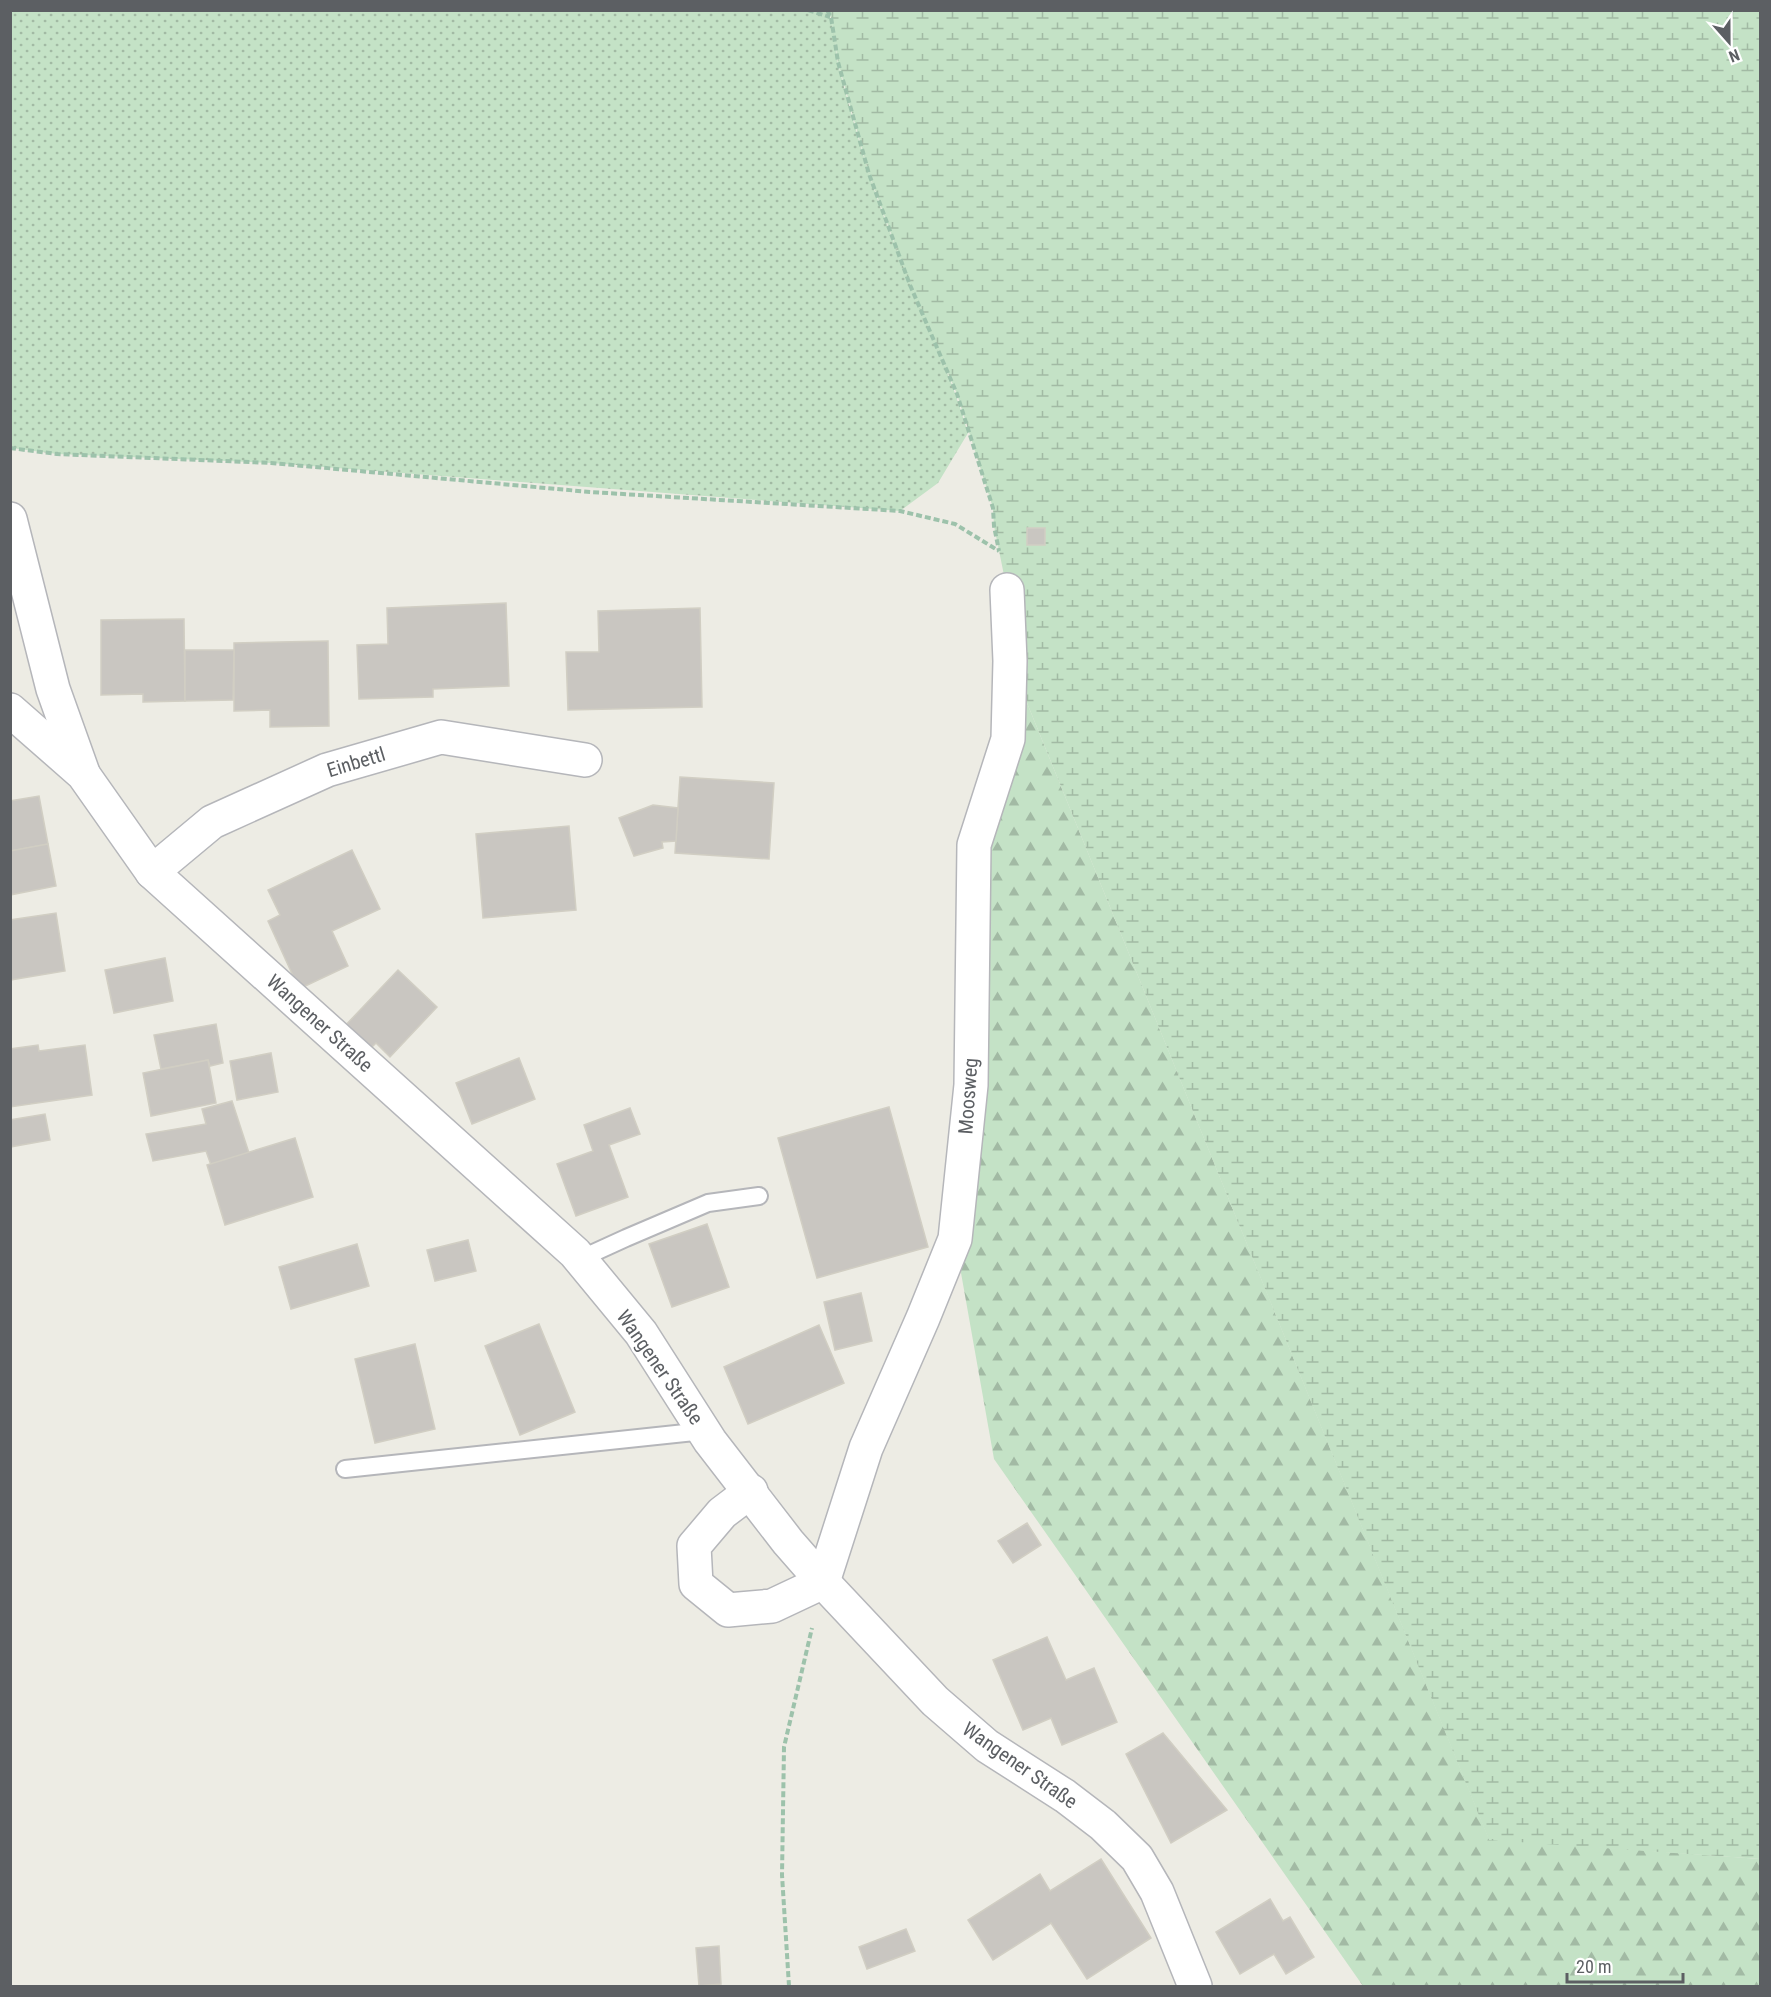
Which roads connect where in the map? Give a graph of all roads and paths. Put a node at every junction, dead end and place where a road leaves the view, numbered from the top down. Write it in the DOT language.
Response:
graph roads {
  1 [pos="808,10"];
  2 [pos="828,10"];
  3 [pos="831,17"];
  4 [pos="10,448"];
  5 [pos="10,519"];
  6 [pos="999,551"];
  7 [pos="1007,590"];
  8 [pos="10,710"];
  9 [pos="585,760"];
  10 [pos="83,774"];
  11 [pos="152,872"];
  12 [pos="759,1196"];
  13 [pos="580,1259"];
  14 [pos="705,1431"];
  15 [pos="345,1469"];
  16 [pos="751,1491"];
  17 [pos="823,1582"];
  18 [pos="789,1986"];
  19 [pos="1196,1986"];
  1 -- 3 [label="path"];
  2 -- 3 [label="path"];
  3 -- 6 [label="path"];
  4 -- 6 [label="path"];
  5 -- 10 [label="street, Wangener Straße"];
  6 -- 7 [label="path"];
  7 -- 17 [label="street, Moosweg"];
  8 -- 10 [label="street, Wangener Straße"];
  9 -- 11 [label="street, Einbettl"];
  10 -- 11 [label="street, Wangener Straße"];
  11 -- 13 [label="street, Wangener Straße"];
  12 -- 13 [label="lane"];
  13 -- 14 [label="street, Wangener Straße"];
  14 -- 15 [label="lane"];
  14 -- 16 [label="street, Wangener Straße"];
  16 -- 17 [label="street, Wangener Straße"];
  16 -- 17 [label="street"];
  17 -- 18 [label="path"];
  17 -- 19 [label="street, Wangener Straße"];
}
